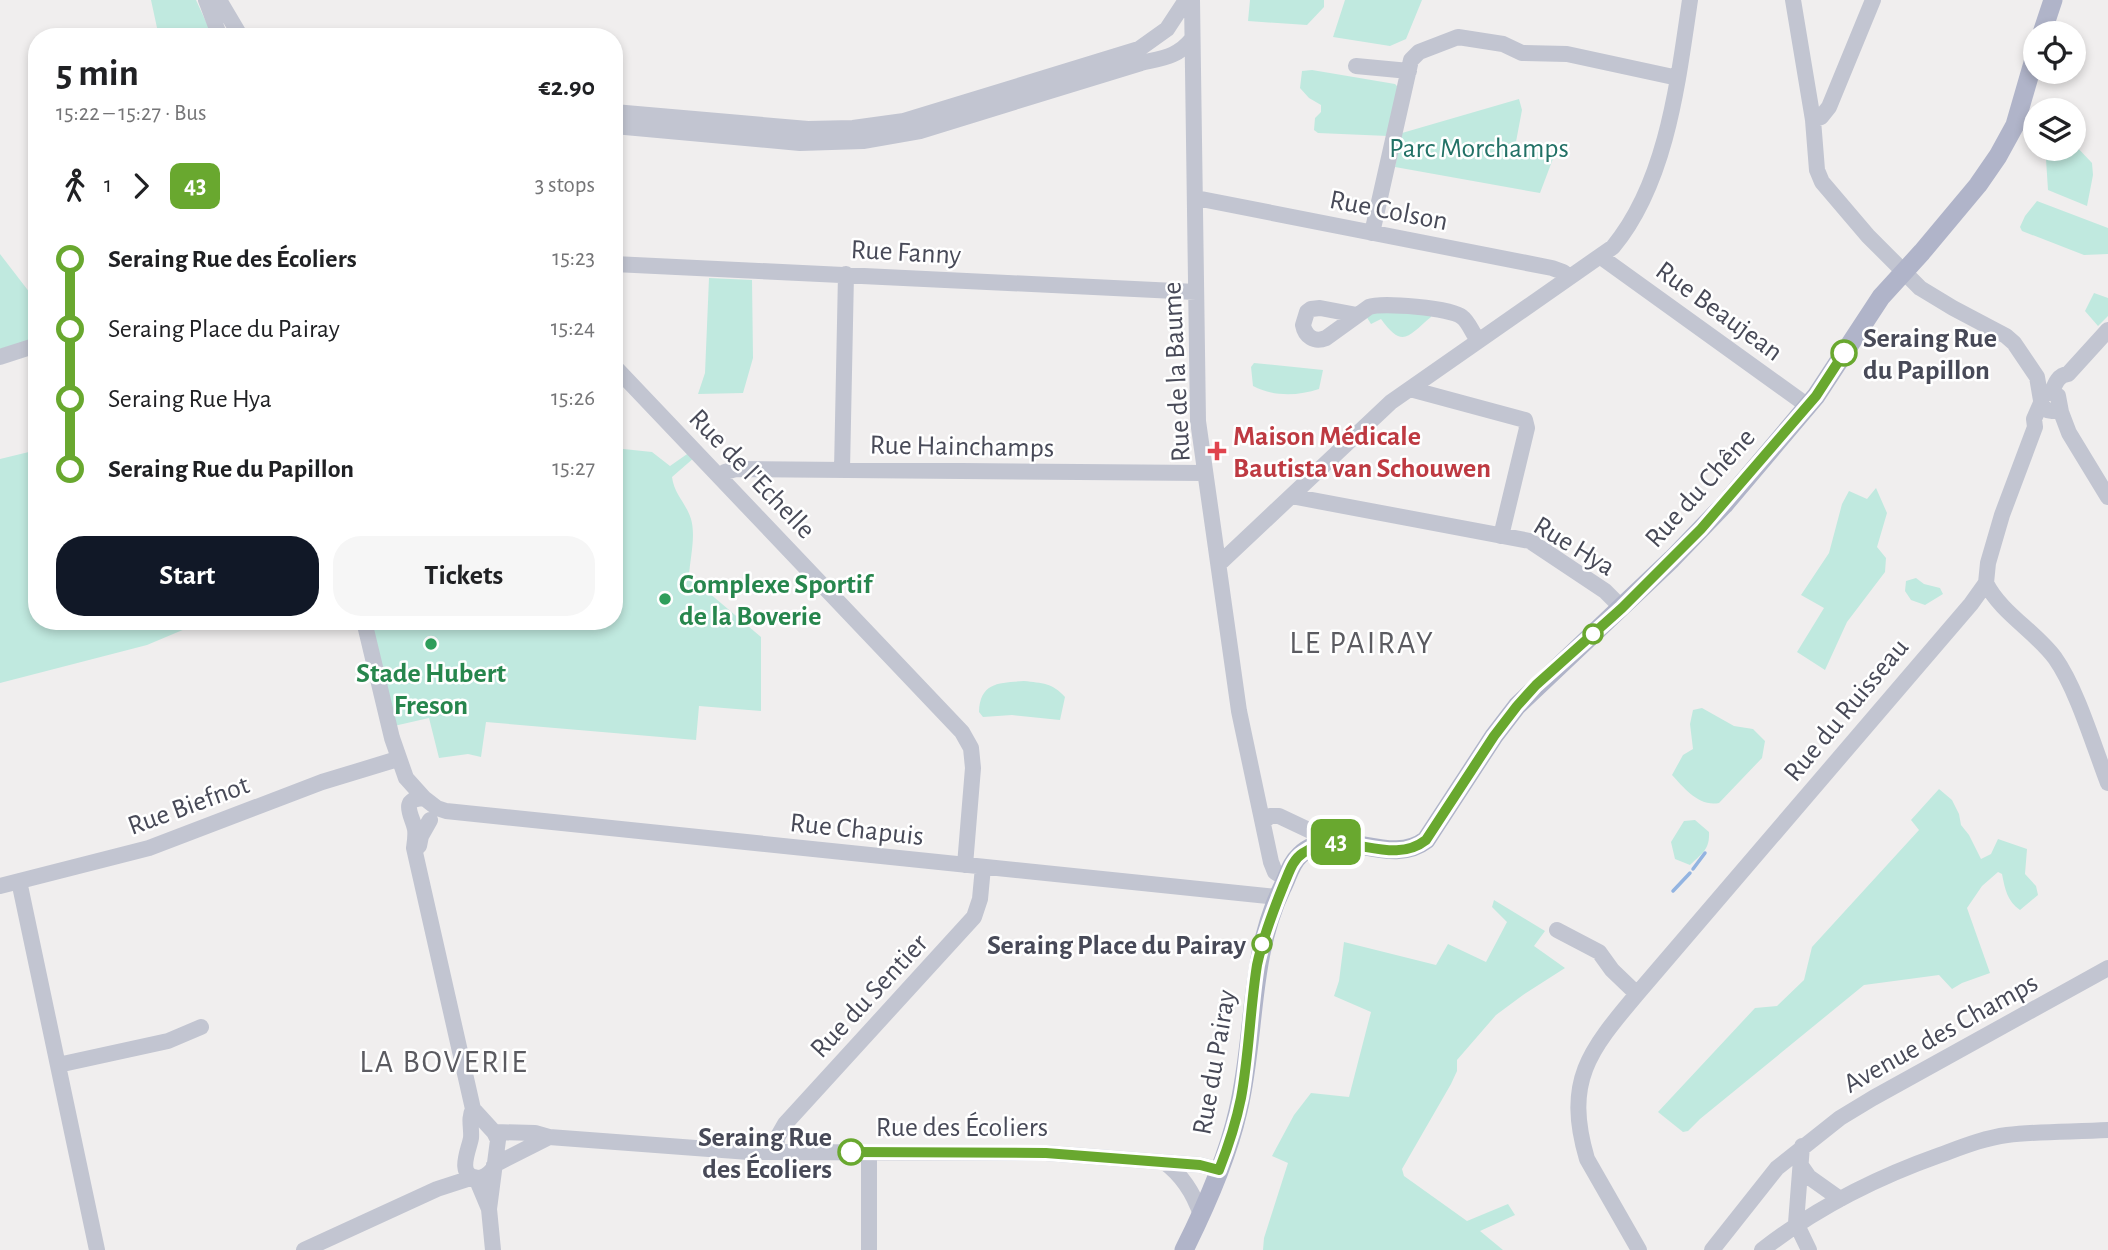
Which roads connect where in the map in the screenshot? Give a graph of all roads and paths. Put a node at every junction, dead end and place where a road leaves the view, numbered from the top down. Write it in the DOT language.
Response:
graph roads {
  1 [pos="206,0"];
  2 [pos="219,0"];
  3 [pos="1186,0"];
  4 [pos="1192,0"];
  5 [pos="1690,0"];
  6 [pos="1793,0"];
  7 [pos="1873,0"];
  8 [pos="2053,0"];
  9 [pos="2046,21"];
  10 [pos="217,28"];
  11 [pos="236,28"];
  12 [pos="1192,39"];
  13 [pos="1161,60"];
  14 [pos="1356,66"];
  15 [pos="1409,71"];
  16 [pos="1678,78"];
  17 [pos="2027,84"];
  18 [pos="1195,85"];
  19 [pos="623,113"];
  20 [pos="1813,120"];
  21 [pos="623,128"];
  22 [pos="1196,198"];
  23 [pos="1372,233"];
  24 [pos="1601,257"];
  25 [pos="623,264"];
  26 [pos="1904,272"];
  27 [pos="846,274"];
  28 [pos="1570,277"];
  29 [pos="1196,292"];
  30 [pos="1357,315"];
  31 [pos="2108,330"];
  32 [pos="1478,340"];
  33 [pos="28,348"];
  34 [pos="0,357"];
  35 [pos="623,375"];
  36 [pos="1410,389"];
  37 [pos="2051,401"];
  38 [pos="1808,406"];
  39 [pos="842,470"];
  40 [pos="1205,473"];
  41 [pos="720,477"];
  42 [pos="1291,496"];
  43 [pos="2108,497"];
  44 [pos="1501,536"];
  45 [pos="1219,564"];
  46 [pos="1986,583"];
  47 [pos="1622,608"];
  48 [pos="365,630"];
  49 [pos="392,738"];
  50 [pos="391,761"];
  51 [pos="406,778"];
  52 [pos="2108,783"];
  53 [pos="429,808"];
  54 [pos="410,814"];
  55 [pos="1264,821"];
  56 [pos="1322,843"];
  57 [pos="418,859"];
  58 [pos="965,865"];
  59 [pos="983,867"];
  60 [pos="19,881"];
  61 [pos="0,886"];
  62 [pos="1282,888"];
  63 [pos="1557,930"];
  64 [pos="2108,968"];
  65 [pos="1637,994"];
  66 [pos="201,1027"];
  67 [pos="58,1065"];
  68 [pos="473,1109"];
  69 [pos="2108,1130"];
  70 [pos="492,1131"];
  71 [pos="549,1137"];
  72 [pos="469,1144"];
  73 [pos="1802,1146"];
  74 [pos="776,1152"];
  75 [pos="869,1152"];
  76 [pos="1164,1162"];
  77 [pos="1802,1167"];
  78 [pos="493,1168"];
  79 [pos="1219,1170"];
  80 [pos="475,1177"];
  81 [pos="437,1189"];
  82 [pos="1840,1199"];
  83 [pos="489,1209"];
  84 [pos="1201,1215"];
  85 [pos="1796,1223"];
  86 [pos="97,1250"];
  87 [pos="304,1250"];
  88 [pos="493,1250"];
  89 [pos="869,1250"];
  90 [pos="1184,1250"];
  91 [pos="1639,1250"];
  92 [pos="1712,1250"];
  93 [pos="1762,1250"];
  94 [pos="1809,1250"];
  1 -- 10 [label="street"];
  2 -- 11 [label="street"];
  3 -- 19 [label="street"];
  4 -- 12 [label="street, Rue de la Baume"];
  5 -- 16 [label="street"];
  6 -- 20 [label="street"];
  7 -- 20 [label="street"];
  8 -- 9 [label="main road"];
  12 -- 13 [label="street"];
  12 -- 18 [label="street, Rue de la Baume"];
  13 -- 18 [label="street"];
  13 -- 21 [label="street"];
  14 -- 15 [label="street"];
  15 -- 16 [label="street"];
  15 -- 23 [label="street"];
  16 -- 24 [label="street"];
  17 -- 26 [label="main road, Rue du Chêne"];
  18 -- 22 [label="street, Rue de la Baume"];
  20 -- 26 [label="street"];
  22 -- 23 [label="street, Rue Colson"];
  22 -- 29 [label="street, Rue de la Baume"];
  23 -- 28 [label="street, Rue Colson"];
  24 -- 28 [label="street"];
  24 -- 38 [label="street, Rue Beaujean"];
  25 -- 27 [label="street, Rue Fanny"];
  26 -- 37 [label="street"];
  26 -- 38 [label="main road, Rue du Chêne"];
  27 -- 29 [label="street, Rue Fanny"];
  27 -- 39 [label="street"];
  28 -- 32 [label="street"];
  29 -- 40 [label="street, Rue de la Baume"];
  30 -- 32 [label="street"];
  31 -- 37 [label="street"];
  32 -- 36 [label="street"];
  33 -- 34 [label="street"];
  35 -- 41 [label="street, Rue de l'Echelle"];
  36 -- 42 [label="street"];
  36 -- 44 [label="street"];
  37 -- 43 [label="street"];
  37 -- 46 [label="street, Rue du Ruisseau"];
  38 -- 47 [label="main road, Rue du Chêne"];
  39 -- 40 [label="street, Rue Hainchamps"];
  39 -- 41 [label="street, Rue Hainchamps"];
  40 -- 45 [label="street, Rue de la Baume"];
  41 -- 58 [label="street, Rue de l'Echelle"];
  42 -- 44 [label="street, Rue Hya"];
  42 -- 45 [label="street"];
  44 -- 47 [label="street, Rue Hya"];
  45 -- 55 [label="street, Rue de la Baume"];
  46 -- 52 [label="street"];
  46 -- 65 [label="street, Rue du Ruisseau"];
  47 -- 56 [label="main road, Rue du Chêne"];
  48 -- 49 [label="street"];
  49 -- 50 [label="street"];
  49 -- 51 [label="street"];
  50 -- 51 [label="street"];
  50 -- 54 [label="street"];
  50 -- 60 [label="street, Rue Biefnot"];
  51 -- 53 [label="street"];
  53 -- 54 [label="street"];
  53 -- 54 [label="street, Rue Chapuis"];
  53 -- 57 [label="street"];
  53 -- 58 [label="street, Rue Chapuis"];
  54 -- 57 [label="street"];
  55 -- 56 [label="street"];
  55 -- 62 [label="street, Rue de la Baume"];
  56 -- 62 [label="main road, Rue du Pairay"];
  57 -- 68 [label="street"];
  58 -- 59 [label="street, Rue Chapuis"];
  59 -- 62 [label="street, Rue Chapuis"];
  59 -- 74 [label="street, Rue du Sentier"];
  60 -- 61 [label="street, Rue Biefnot"];
  60 -- 67 [label="street"];
  62 -- 79 [label="main road, Rue du Pairay"];
  63 -- 65 [label="street"];
  64 -- 73 [label="street, Avenue des Champs"];
  65 -- 91 [label="street, Rue du Ruisseau"];
  66 -- 67 [label="street"];
  67 -- 86 [label="street"];
  68 -- 70 [label="street"];
  68 -- 72 [label="street"];
  69 -- 82 [label="street"];
  70 -- 71 [label="street, Rue des Écoliers"];
  70 -- 72 [label="street"];
  70 -- 78 [label="street"];
  71 -- 74 [label="street, Rue des Écoliers"];
  71 -- 78 [label="street"];
  72 -- 80 [label="street"];
  72 -- 81 [label="street"];
  73 -- 77 [label="street"];
  73 -- 92 [label="street, Avenue des Champs"];
  74 -- 75 [label="street, Rue des Écoliers"];
  75 -- 76 [label="street, Rue des Écoliers"];
  75 -- 89 [label="street"];
  76 -- 79 [label="street, Rue des Écoliers"];
  76 -- 84 [label="street"];
  77 -- 82 [label="street"];
  77 -- 85 [label="street"];
  78 -- 80 [label="street"];
  78 -- 83 [label="street"];
  79 -- 84 [label="main road, Rue du Pairay"];
  80 -- 81 [label="street"];
  80 -- 83 [label="street"];
  81 -- 87 [label="street"];
  82 -- 85 [label="street"];
  83 -- 88 [label="street"];
  84 -- 90 [label="main road, Rue du Pairay"];
  85 -- 93 [label="street"];
  85 -- 94 [label="street"];
}
